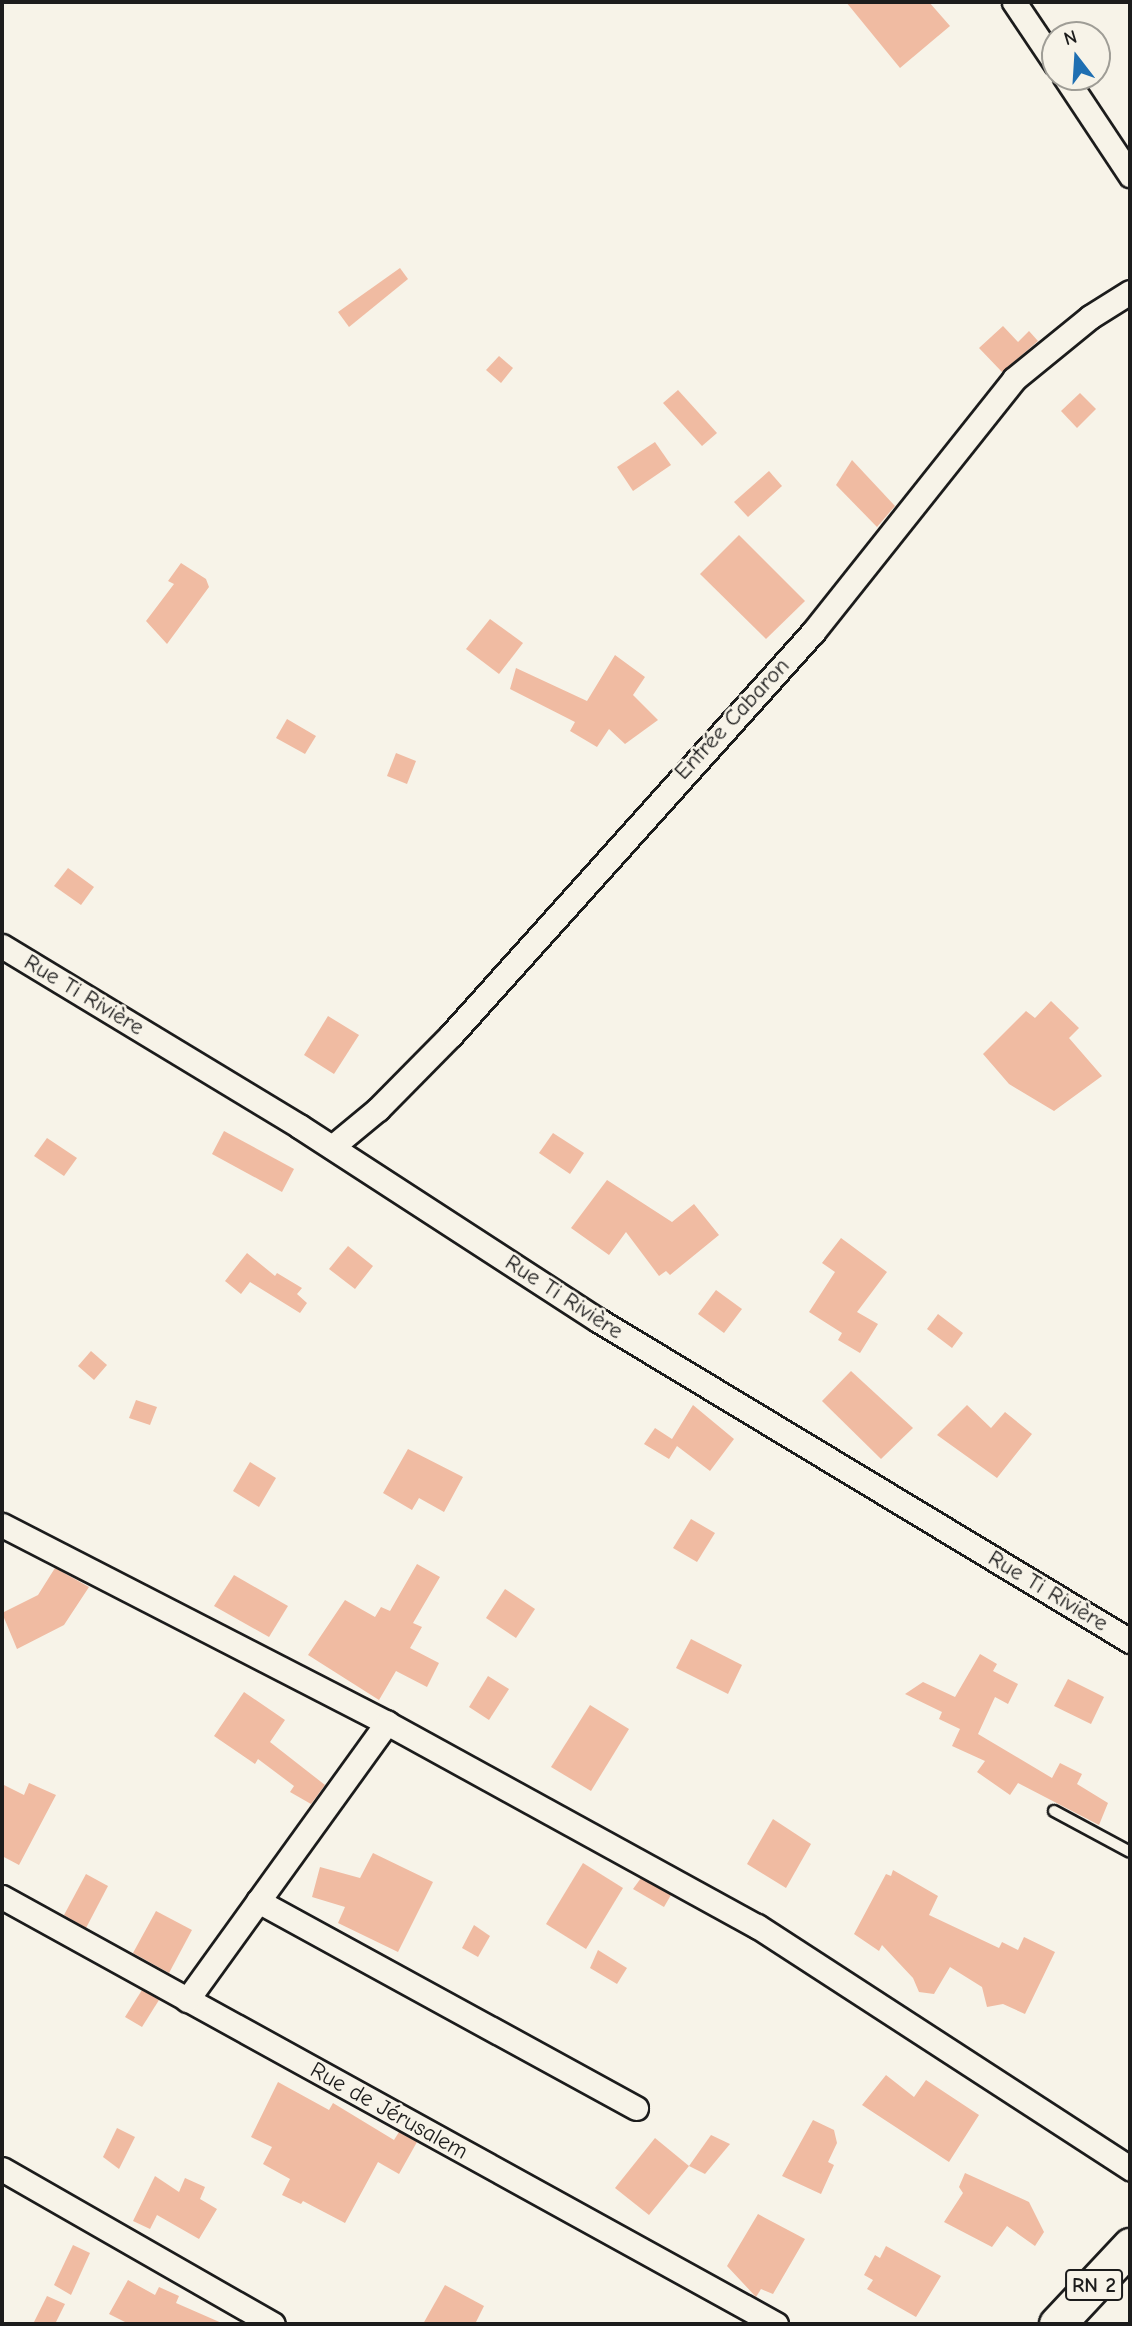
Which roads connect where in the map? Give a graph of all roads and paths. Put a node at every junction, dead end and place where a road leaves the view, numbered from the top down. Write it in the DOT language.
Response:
graph roads {
  1 [pos="1014,2"];
  2 [pos="1041,42"];
  3 [pos="1074,91"];
  4 [pos="1130,175"];
  5 [pos="1130,292"];
  6 [pos="2,946"];
  7 [pos="332,1147"];
  8 [pos="2,1525"];
  9 [pos="1130,1641"];
  10 [pos="387,1723"];
  11 [pos="1054,1811"];
  12 [pos="1130,1852"];
  13 [pos="2,1897"];
  14 [pos="258,1901"];
  15 [pos="187,2000"];
  16 [pos="636,2108"];
  17 [pos="1130,2168"];
  18 [pos="2,2169"];
  19 [pos="1130,2246"];
  20 [pos="272,2324"];
  21 [pos="776,2324"];
  22 [pos="1057,2324"];
  1 -- 2 [label="street"];
  3 -- 4 [label="street"];
  5 -- 7 [label="street, Entrée Cabaron"];
  6 -- 7 [label="street, Rue Ti Rivière"];
  7 -- 9 [label="street, Rue Ti Rivière"];
  8 -- 10 [label="street"];
  10 -- 14 [label="street"];
  10 -- 17 [label="street"];
  11 -- 12 [label="lane"];
  13 -- 15 [label="street, Rue de Jérusalem"];
  14 -- 15 [label="street"];
  14 -- 16 [label="street"];
  15 -- 21 [label="street, Rue de Jérusalem"];
  18 -- 20 [label="street"];
  19 -- 22 [label="main road, RN 2"];
}
